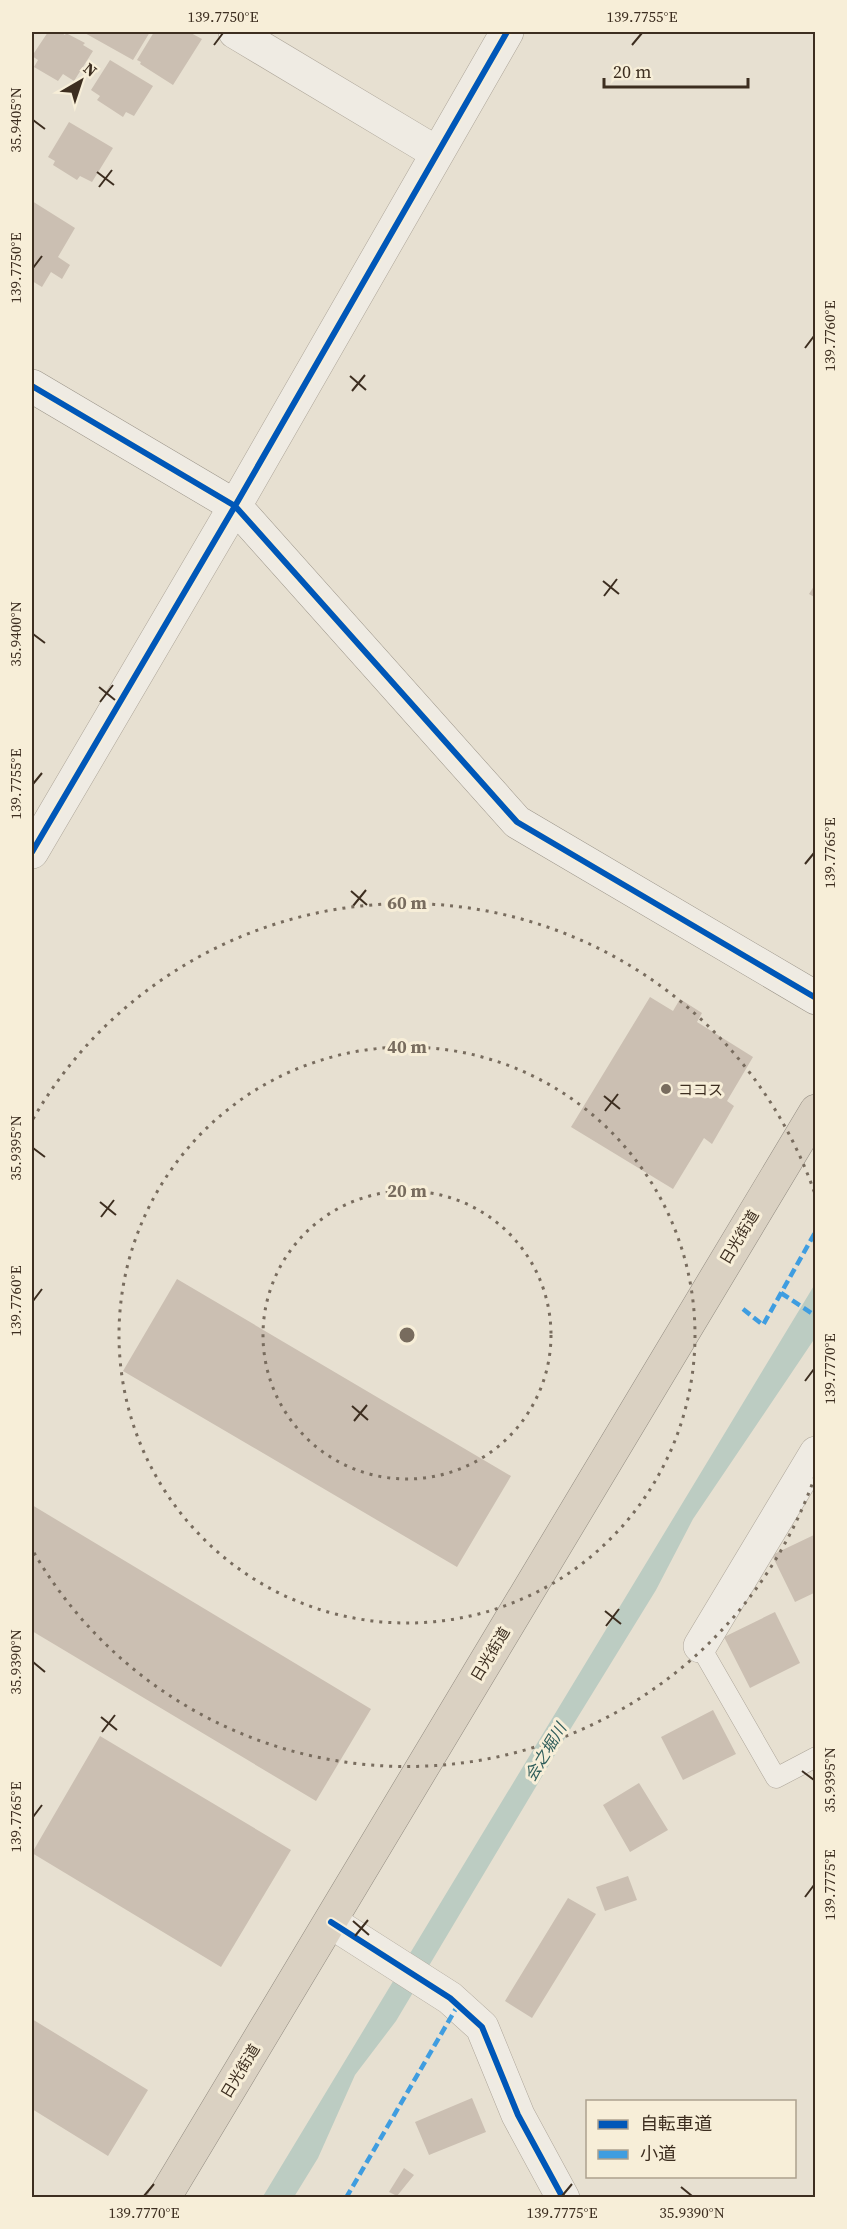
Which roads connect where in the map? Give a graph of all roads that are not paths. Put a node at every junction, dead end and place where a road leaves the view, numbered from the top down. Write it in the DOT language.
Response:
graph roads {
  1 [pos="235,32"];
  2 [pos="507,32"];
  3 [pos="269,40"];
  4 [pos="437,153"];
  5 [pos="32,386"];
  6 [pos="235,506"];
  7 [pos="32,852"];
  8 [pos="816,998"];
  9 [pos="816,1111"];
  10 [pos="814,1463"];
  11 [pos="700,1646"];
  12 [pos="816,1757"];
  13 [pos="331,1922"];
  14 [pos="164,2198"];
  15 [pos="563,2198"];
  1 -- 3 [label="street"];
  2 -- 4 [label="street"];
  3 -- 4 [label="street"];
  4 -- 6 [label="street"];
  5 -- 6 [label="street"];
  6 -- 7 [label="street"];
  6 -- 8 [label="street"];
  9 -- 13 [label="highway, 日光街道"];
  10 -- 11 [label="street"];
  11 -- 12 [label="lane"];
  13 -- 14 [label="highway, 日光街道"];
  13 -- 15 [label="street"];
}
